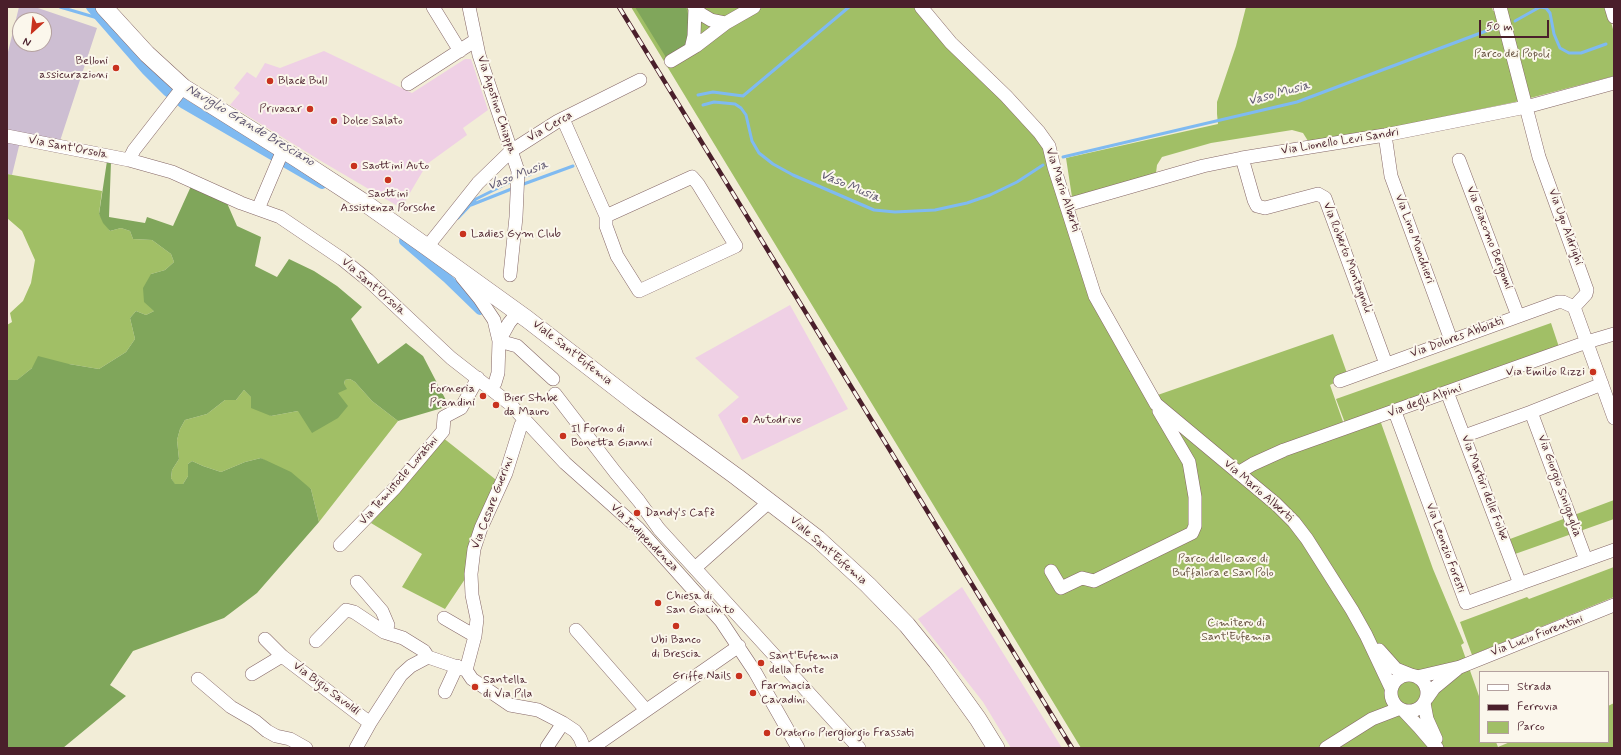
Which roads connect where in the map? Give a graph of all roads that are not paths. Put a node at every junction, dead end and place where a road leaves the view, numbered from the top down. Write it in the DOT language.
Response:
graph roads {
  1 [pos="104,7"];
  2 [pos="432,7"];
  3 [pos="469,7"];
  4 [pos="754,7"];
  5 [pos="921,7"];
  6 [pos="1500,7"];
  7 [pos="1611,7"];
  8 [pos="694,8"];
  9 [pos="1614,17"];
  10 [pos="726,23"];
  11 [pos="476,40"];
  12 [pos="691,49"];
  13 [pos="460,51"];
  14 [pos="671,61"];
  15 [pos="640,80"];
  16 [pos="1614,83"];
  17 [pos="408,84"];
  18 [pos="178,94"];
  19 [pos="1526,107"];
  20 [pos="563,119"];
  21 [pos="1385,135"];
  22 [pos="7,136"];
  23 [pos="511,151"];
  24 [pos="280,157"];
  25 [pos="1242,158"];
  26 [pos="129,160"];
  27 [pos="1459,160"];
  28 [pos="1067,204"];
  29 [pos="258,209"];
  30 [pos="606,216"];
  31 [pos="427,247"];
  32 [pos="451,264"];
  33 [pos="510,275"];
  34 [pos="1574,308"];
  35 [pos="518,312"];
  36 [pos="1518,316"];
  37 [pos="1614,334"];
  38 [pos="1451,340"];
  39 [pos="499,341"];
  40 [pos="1586,342"];
  41 [pos="1386,364"];
  42 [pos="478,378"];
  43 [pos="553,379"];
  44 [pos="1340,381"];
  45 [pos="1602,384"];
  46 [pos="491,388"];
  47 [pos="1448,392"];
  48 [pos="555,394"];
  49 [pos="1156,404"];
  50 [pos="1395,412"];
  51 [pos="1531,412"];
  52 [pos="1614,418"];
  53 [pos="525,420"];
  54 [pos="1464,436"];
  55 [pos="1238,473"];
  56 [pos="769,502"];
  57 [pos="659,529"];
  58 [pos="648,539"];
  59 [pos="340,545"];
  60 [pos="1614,550"];
  61 [pos="1586,560"];
  62 [pos="695,568"];
  63 [pos="1051,571"];
  64 [pos="357,582"];
  65 [pos="1520,584"];
  66 [pos="1614,605"];
  67 [pos="732,610"];
  68 [pos="444,618"];
  69 [pos="721,621"];
  70 [pos="576,630"];
  71 [pos="384,632"];
  72 [pos="1366,635"];
  73 [pos="475,636"];
  74 [pos="265,640"];
  75 [pos="316,641"];
  76 [pos="739,646"];
  77 [pos="282,656"];
  78 [pos="428,656"];
  79 [pos="1460,667"];
  80 [pos="462,668"];
  81 [pos="252,674"];
  82 [pos="1414,676"];
  83 [pos="198,679"];
  84 [pos="1390,691"];
  85 [pos="445,692"];
  86 [pos="1425,700"];
  87 [pos="646,710"];
  88 [pos="1401,710"];
  89 [pos="1372,719"];
  90 [pos="370,723"];
  91 [pos="563,723"];
  92 [pos="547,747"];
  93 [pos="306,748"];
  94 [pos="356,748"];
  95 [pos="584,748"];
  96 [pos="592,748"];
  97 [pos="798,748"];
  98 [pos="859,748"];
  99 [pos="996,748"];
  100 [pos="1326,748"];
  101 [pos="1437,748"];
  102 [pos="1440,748"];
  1 -- 18 [label="main road, Viale Sant'Eufemia"];
  2 -- 13 [label="street"];
  3 -- 11 [label="street, Via Agostino Chiappa"];
  4 -- 10 [label="street"];
  5 -- 28 [label="street, Via Mario Alberti"];
  6 -- 19 [label="street"];
  7 -- 9 [label="street"];
  8 -- 10 [label="street"];
  8 -- 12 [label="street"];
  10 -- 12 [label="street"];
  11 -- 13 [label="street"];
  11 -- 23 [label="street, Via Agostino Chiappa"];
  12 -- 14 [label="street"];
  13 -- 17 [label="street"];
  15 -- 20 [label="street, Via Cerca"];
  16 -- 19 [label="street, Via Lionello Levi Sandri"];
  18 -- 24 [label="main road, Viale Sant'Eufemia"];
  18 -- 26 [label="street"];
  19 -- 21 [label="street, Via Lionello Levi Sandri"];
  19 -- 34 [label="street, Via Ugo Aldrighi"];
  20 -- 23 [label="street, Via Cerca"];
  20 -- 30 [label="street"];
  21 -- 25 [label="street, Via Lionello Levi Sandri"];
  21 -- 38 [label="street, Via Lino Monchieri"];
  22 -- 26 [label="street, Via Sant'Orsola"];
  23 -- 31 [label="street, Via Cerca"];
  23 -- 33 [label="street, Via Agostino Chiappa"];
  24 -- 29 [label="street"];
  24 -- 31 [label="main road, Viale Sant'Eufemia"];
  25 -- 28 [label="street, Via Lionello Levi Sandri"];
  25 -- 41 [label="street, Via Roberto Montagnoli"];
  26 -- 29 [label="street, Via Sant'Orsola"];
  27 -- 36 [label="street, Via Giacomo Bergomi"];
  28 -- 49 [label="street, Via Mario Alberti"];
  29 -- 42 [label="street, Via Sant'Orsola"];
  30 -- 30 [label="street"];
  31 -- 32 [label="main road, Viale Sant'Eufemia"];
  32 -- 35 [label="main road, Viale Sant'Eufemia"];
  32 -- 39 [label="street"];
  34 -- 36 [label="street, Via Dolores Abbiati"];
  34 -- 40 [label="street"];
  35 -- 39 [label="street"];
  35 -- 56 [label="main road, Viale Sant'Eufemia"];
  36 -- 38 [label="street, Via Dolores Abbiati"];
  37 -- 40 [label="street, Via degli Alpini"];
  38 -- 41 [label="street, Via Dolores Abbiati"];
  39 -- 43 [label="street"];
  39 -- 46 [label="street"];
  40 -- 45 [label="street"];
  40 -- 47 [label="street, Via degli Alpini"];
  41 -- 44 [label="street, Via Dolores Abbiati"];
  42 -- 46 [label="street, Via Indipendenza"];
  42 -- 59 [label="street, Via Temistocle Lovatini"];
  45 -- 51 [label="street"];
  45 -- 52 [label="street"];
  46 -- 53 [label="street, Via Indipendenza"];
  47 -- 50 [label="street, Via degli Alpini"];
  47 -- 54 [label="street, Via Martiri delle Foibe"];
  48 -- 57 [label="street"];
  49 -- 55 [label="street, Via Mario Alberti"];
  49 -- 63 [label="street, Via Mario Alberti"];
  50 -- 55 [label="street, Via degli Alpini"];
  50 -- 65 [label="street, Via Leonzio Foresti"];
  51 -- 54 [label="street"];
  51 -- 61 [label="street, Via Giorgio Sinigaglia"];
  53 -- 58 [label="street, Via Indipendenza"];
  53 -- 73 [label="street, Via Cesare Guerini"];
  54 -- 65 [label="street, Via Martiri delle Foibe"];
  55 -- 72 [label="street, Via Mario Alberti"];
  56 -- 62 [label="street"];
  56 -- 99 [label="main road, Viale Sant'Eufemia"];
  57 -- 58 [label="street"];
  57 -- 62 [label="street"];
  58 -- 69 [label="street, Via Indipendenza"];
  60 -- 61 [label="street, Via Leonzio Foresti"];
  61 -- 65 [label="street, Via Leonzio Foresti"];
  62 -- 67 [label="street"];
  64 -- 71 [label="street"];
  66 -- 79 [label="street, Via Lucio Fiorentini"];
  67 -- 69 [label="street"];
  67 -- 98 [label="street"];
  68 -- 73 [label="street"];
  69 -- 76 [label="street, Via Indipendenza"];
  70 -- 87 [label="street"];
  71 -- 75 [label="street"];
  71 -- 78 [label="street"];
  72 -- 82 [label="street, Via Mario Alberti"];
  72 -- 84 [label="street, Via Mario Alberti"];
  73 -- 80 [label="street, Via Cesare Guerini"];
  74 -- 77 [label="street, Via Bigio Savoldi"];
  76 -- 87 [label="street"];
  76 -- 97 [label="street, Via Indipendenza"];
  77 -- 81 [label="street, Via Bigio Savoldi"];
  77 -- 90 [label="street, Via Bigio Savoldi"];
  78 -- 80 [label="street"];
  78 -- 90 [label="street"];
  79 -- 82 [label="street, Via Lucio Fiorentini"];
  79 -- 86 [label="street, Via Lucio Fiorentini"];
  80 -- 85 [label="street, Via Cesare Guerini"];
  80 -- 91 [label="street"];
  82 -- 84 [label="street"];
  82 -- 86 [label="street"];
  83 -- 93 [label="street"];
  84 -- 88 [label="street"];
  84 -- 89 [label="street"];
  86 -- 88 [label="street"];
  86 -- 102 [label="street"];
  87 -- 96 [label="street"];
  88 -- 89 [label="street"];
  88 -- 101 [label="street"];
  89 -- 100 [label="street"];
  90 -- 94 [label="street"];
  91 -- 92 [label="street"];
  91 -- 95 [label="street"];
}
